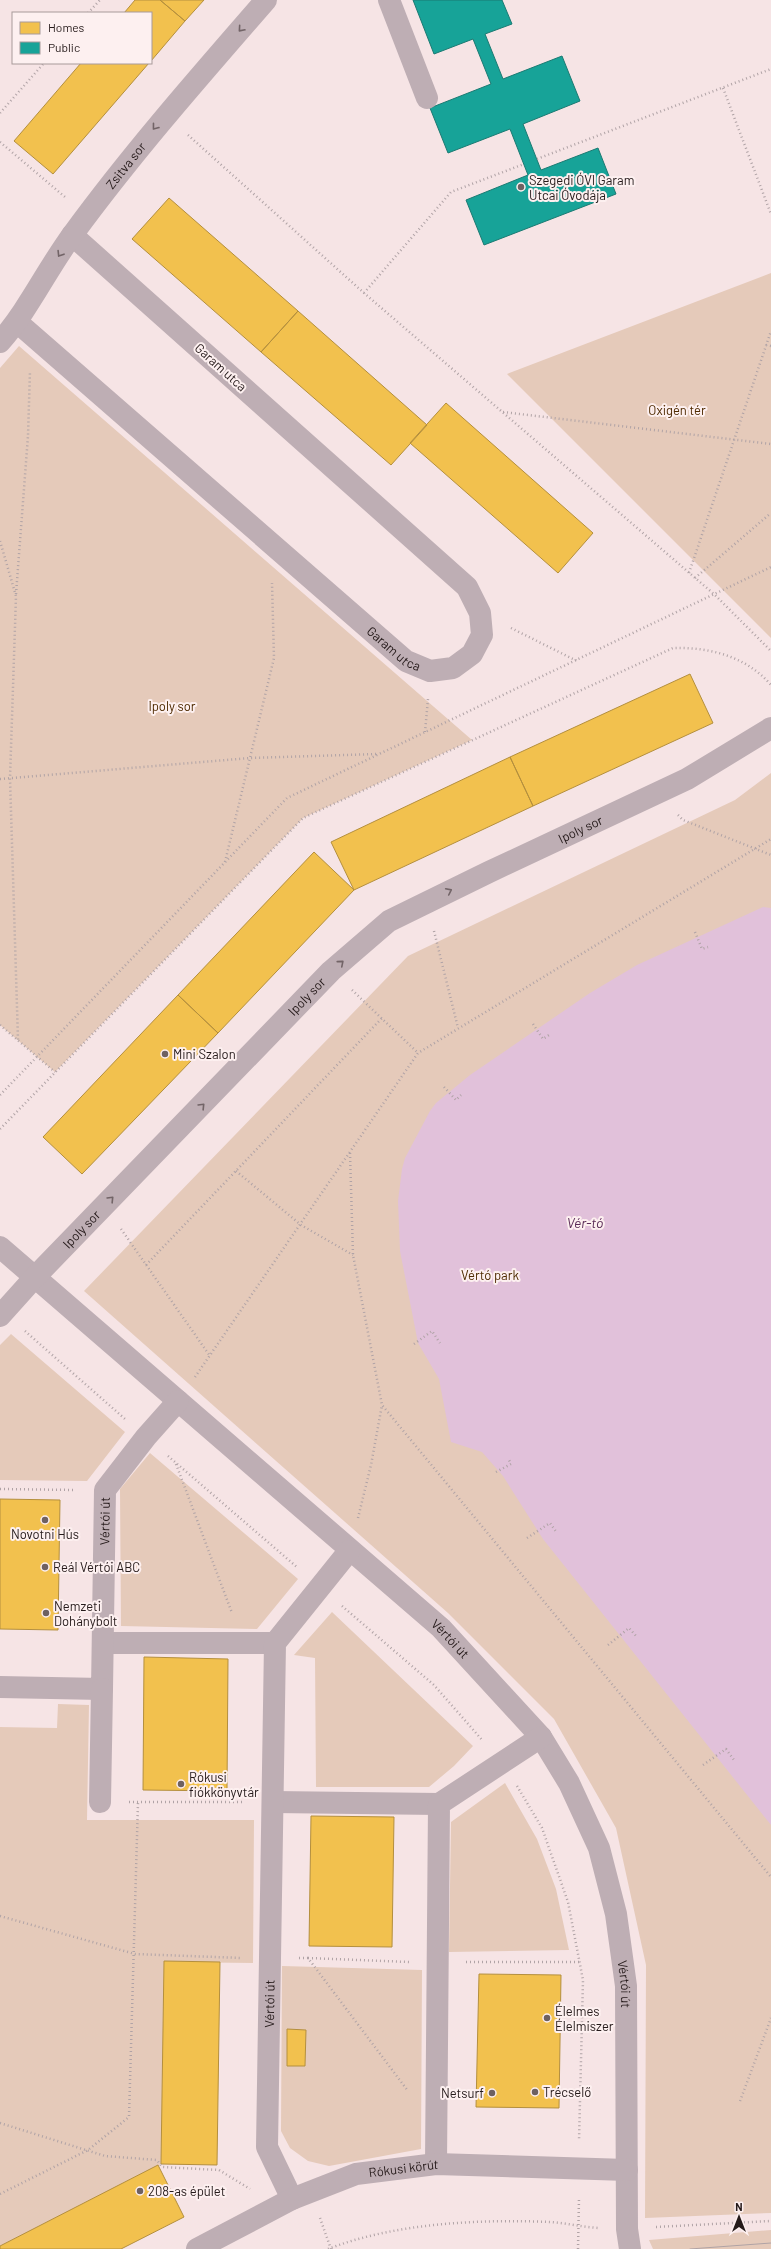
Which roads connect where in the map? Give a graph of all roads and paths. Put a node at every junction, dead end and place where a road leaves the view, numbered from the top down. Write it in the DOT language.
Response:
graph roads {
  1 [pos="100,0"];
  2 [pos="266,0"];
  3 [pos="389,0"];
  4 [pos="89,12"];
  5 [pos="43,64"];
  6 [pos="771,69"];
  7 [pos="723,88"];
  8 [pos="427,98"];
  9 [pos="0,113"];
  10 [pos="165,115"];
  11 [pos="0,142"];
  12 [pos="537,159"];
  13 [pos="524,164"];
  14 [pos="771,214"];
  15 [pos="87,216"];
  16 [pos="72,235"];
  17 [pos="364,293"];
  18 [pos="24,328"];
  19 [pos="771,331"];
  20 [pos="0,342"];
  21 [pos="766,345"];
  22 [pos="771,346"];
  23 [pos="502,412"];
  24 [pos="734,440"];
  25 [pos="771,444"];
  26 [pos="771,513"];
  27 [pos="0,541"];
  28 [pos="270,542"];
  29 [pos="771,567"];
  30 [pos="689,573"];
  31 [pos="695,578"];
  32 [pos="715,595"];
  33 [pos="16,596"];
  34 [pos="480,613"];
  35 [pos="771,651"];
  36 [pos="577,660"];
  37 [pos="771,685"];
  38 [pos="771,728"];
  39 [pos="379,754"];
  40 [pos="250,758"];
  41 [pos="10,778"];
  42 [pos="0,779"];
  43 [pos="656,794"];
  44 [pos="771,839"];
  45 [pos="755,849"];
  46 [pos="771,855"];
  47 [pos="225,862"];
  48 [pos="424,904"];
  49 [pos="695,932"];
  50 [pos="708,947"];
  51 [pos="331,971"];
  52 [pos="382,1018"];
  53 [pos="0,1024"];
  54 [pos="533,1024"];
  55 [pos="458,1028"];
  56 [pos="549,1035"];
  57 [pos="18,1040"];
  58 [pos="418,1053"];
  59 [pos="37,1057"];
  60 [pos="55,1072"];
  61 [pos="444,1087"];
  62 [pos="0,1095"];
  63 [pos="461,1095"];
  64 [pos="0,1130"];
  65 [pos="350,1153"];
  66 [pos="236,1171"];
  67 [pos="105,1205"];
  68 [pos="301,1226"];
  69 [pos="0,1247"];
  70 [pos="353,1255"];
  71 [pos="146,1265"];
  72 [pos="35,1277"];
  73 [pos="0,1316"];
  74 [pos="440,1343"];
  75 [pos="414,1344"];
  76 [pos="210,1356"];
  77 [pos="178,1401"];
  78 [pos="382,1405"];
  79 [pos="508,1458"];
  80 [pos="175,1462"];
  81 [pos="496,1472"];
  82 [pos="0,1489"];
  83 [pos="105,1490"];
  84 [pos="557,1533"];
  85 [pos="527,1538"];
  86 [pos="350,1551"];
  87 [pos="637,1637"];
  88 [pos="103,1644"];
  89 [pos="244,1644"];
  90 [pos="276,1644"];
  91 [pos="608,1645"];
  92 [pos="0,1687"];
  93 [pos="102,1689"];
  94 [pos="540,1737"];
  95 [pos="734,1760"];
  96 [pos="703,1765"];
  97 [pos="100,1802"];
  98 [pos="138,1802"];
  99 [pos="273,1802"];
  100 [pos="439,1804"];
  101 [pos="771,1877"];
  102 [pos="0,1916"];
  103 [pos="135,1954"];
  104 [pos="308,1958"];
  105 [pos="270,1959"];
  106 [pos="437,1962"];
  107 [pos="771,2018"];
  108 [pos="740,2101"];
  109 [pos="0,2123"];
  110 [pos="436,2129"];
  111 [pos="88,2150"];
  112 [pos="436,2164"];
  113 [pos="579,2168"];
  114 [pos="627,2170"];
  115 [pos="0,2194"];
  116 [pos="286,2203"];
  117 [pos="771,2221"];
  118 [pos="578,2227"];
  119 [pos="628,2239"];
  120 [pos="197,2249"];
  121 [pos="328,2249"];
  122 [pos="578,2249"];
  1 -- 4 [label="path"];
  2 -- 10 [label="street, Zsitva sor, one-way"];
  3 -- 8 [label="street"];
  5 -- 9 [label="path"];
  6 -- 7 [label="path"];
  7 -- 12 [label="path"];
  7 -- 14 [label="path"];
  10 -- 15 [label="street, Zsitva sor, one-way"];
  10 -- 17 [label="path"];
  11 -- 15 [label="path"];
  13 -- 17 [label="path"];
  15 -- 16 [label="street, Zsitva sor"];
  16 -- 18 [label="street, Zsitva sor, one-way"];
  16 -- 34 [label="street, Garam utca"];
  17 -- 23 [label="path"];
  18 -- 20 [label="street, Zsitva sor"];
  18 -- 28 [label="street, Garam utca"];
  18 -- 33 [label="path"];
  19 -- 21 [label="path"];
  21 -- 22 [label="path"];
  21 -- 24 [label="path"];
  23 -- 24 [label="path"];
  23 -- 30 [label="path"];
  24 -- 25 [label="path"];
  24 -- 30 [label="path"];
  26 -- 31 [label="path"];
  27 -- 33 [label="path"];
  28 -- 34 [label="street, Garam utca"];
  28 -- 40 [label="path"];
  29 -- 32 [label="path"];
  30 -- 31 [label="path"];
  31 -- 32 [label="path"];
  32 -- 35 [label="path"];
  32 -- 36 [label="path"];
  33 -- 41 [label="path"];
  34 -- 36 [label="path"];
  36 -- 39 [label="path"];
  37 -- 60 [label="path"];
  38 -- 43 [label="street, Ipoly sor"];
  39 -- 40 [label="path"];
  39 -- 47 [label="path"];
  40 -- 41 [label="path"];
  40 -- 47 [label="path"];
  41 -- 42 [label="path"];
  41 -- 57 [label="path"];
  43 -- 45 [label="path"];
  48 -- 43 [label="street, Ipoly sor, one-way"];
  44 -- 45 [label="path"];
  45 -- 46 [label="path"];
  45 -- 55 [label="path"];
  47 -- 59 [label="path"];
  51 -- 48 [label="street, Ipoly sor, one-way"];
  48 -- 55 [label="path"];
  49 -- 50 [label="path"];
  51 -- 52 [label="path"];
  67 -- 51 [label="street, Ipoly sor, one-way"];
  52 -- 58 [label="path"];
  52 -- 66 [label="path"];
  53 -- 57 [label="path"];
  54 -- 56 [label="path"];
  55 -- 58 [label="path"];
  57 -- 59 [label="path"];
  58 -- 65 [label="path"];
  59 -- 60 [label="path"];
  59 -- 62 [label="path"];
  60 -- 64 [label="path"];
  61 -- 63 [label="path"];
  65 -- 68 [label="path"];
  65 -- 70 [label="path"];
  66 -- 68 [label="path"];
  66 -- 71 [label="path"];
  67 -- 71 [label="path"];
  67 -- 72 [label="street, Ipoly sor"];
  68 -- 70 [label="path"];
  68 -- 76 [label="path"];
  69 -- 72 [label="street, Vértói út"];
  70 -- 78 [label="path"];
  71 -- 76 [label="path"];
  72 -- 73 [label="street, Ipoly sor"];
  72 -- 77 [label="street, Vértói út"];
  74 -- 75 [label="path"];
  76 -- 77 [label="path"];
  77 -- 83 [label="street, Vértói út"];
  77 -- 86 [label="street, Vértói út"];
  78 -- 86 [label="path"];
  78 -- 101 [label="path"];
  79 -- 81 [label="path"];
  80 -- 89 [label="path"];
  82 -- 83 [label="path"];
  83 -- 88 [label="street, Vértói út"];
  84 -- 85 [label="path"];
  86 -- 90 [label="street"];
  86 -- 94 [label="street, Vértói út"];
  87 -- 91 [label="path"];
  88 -- 89 [label="street"];
  88 -- 93 [label="street, Vértói út"];
  89 -- 90 [label="street"];
  90 -- 99 [label="street, Vértói út"];
  92 -- 93 [label="street"];
  93 -- 97 [label="street, Vértói út"];
  94 -- 100 [label="street"];
  94 -- 114 [label="street, Vértói út"];
  95 -- 96 [label="path"];
  97 -- 98 [label="path"];
  98 -- 99 [label="path"];
  98 -- 103 [label="path"];
  99 -- 100 [label="street"];
  99 -- 105 [label="street, Vértói út"];
  100 -- 106 [label="street"];
  102 -- 103 [label="path"];
  103 -- 105 [label="path"];
  103 -- 111 [label="path"];
  104 -- 105 [label="path"];
  104 -- 106 [label="path"];
  104 -- 110 [label="path"];
  105 -- 116 [label="street, Vértói út"];
  106 -- 110 [label="street"];
  106 -- 113 [label="path"];
  107 -- 108 [label="path"];
  109 -- 111 [label="path"];
  110 -- 112 [label="street"];
  111 -- 115 [label="path"];
  111 -- 116 [label="path"];
  112 -- 113 [label="street, Rókusi körút"];
  112 -- 116 [label="street, Rókusi körút"];
  113 -- 114 [label="street, Rókusi körút"];
  113 -- 118 [label="path"];
  114 -- 119 [label="street, Vértói út"];
  116 -- 120 [label="street, Rókusi körút"];
  117 -- 119 [label="path"];
  118 -- 119 [label="path"];
  118 -- 121 [label="path"];
  118 -- 122 [label="path"];
}
